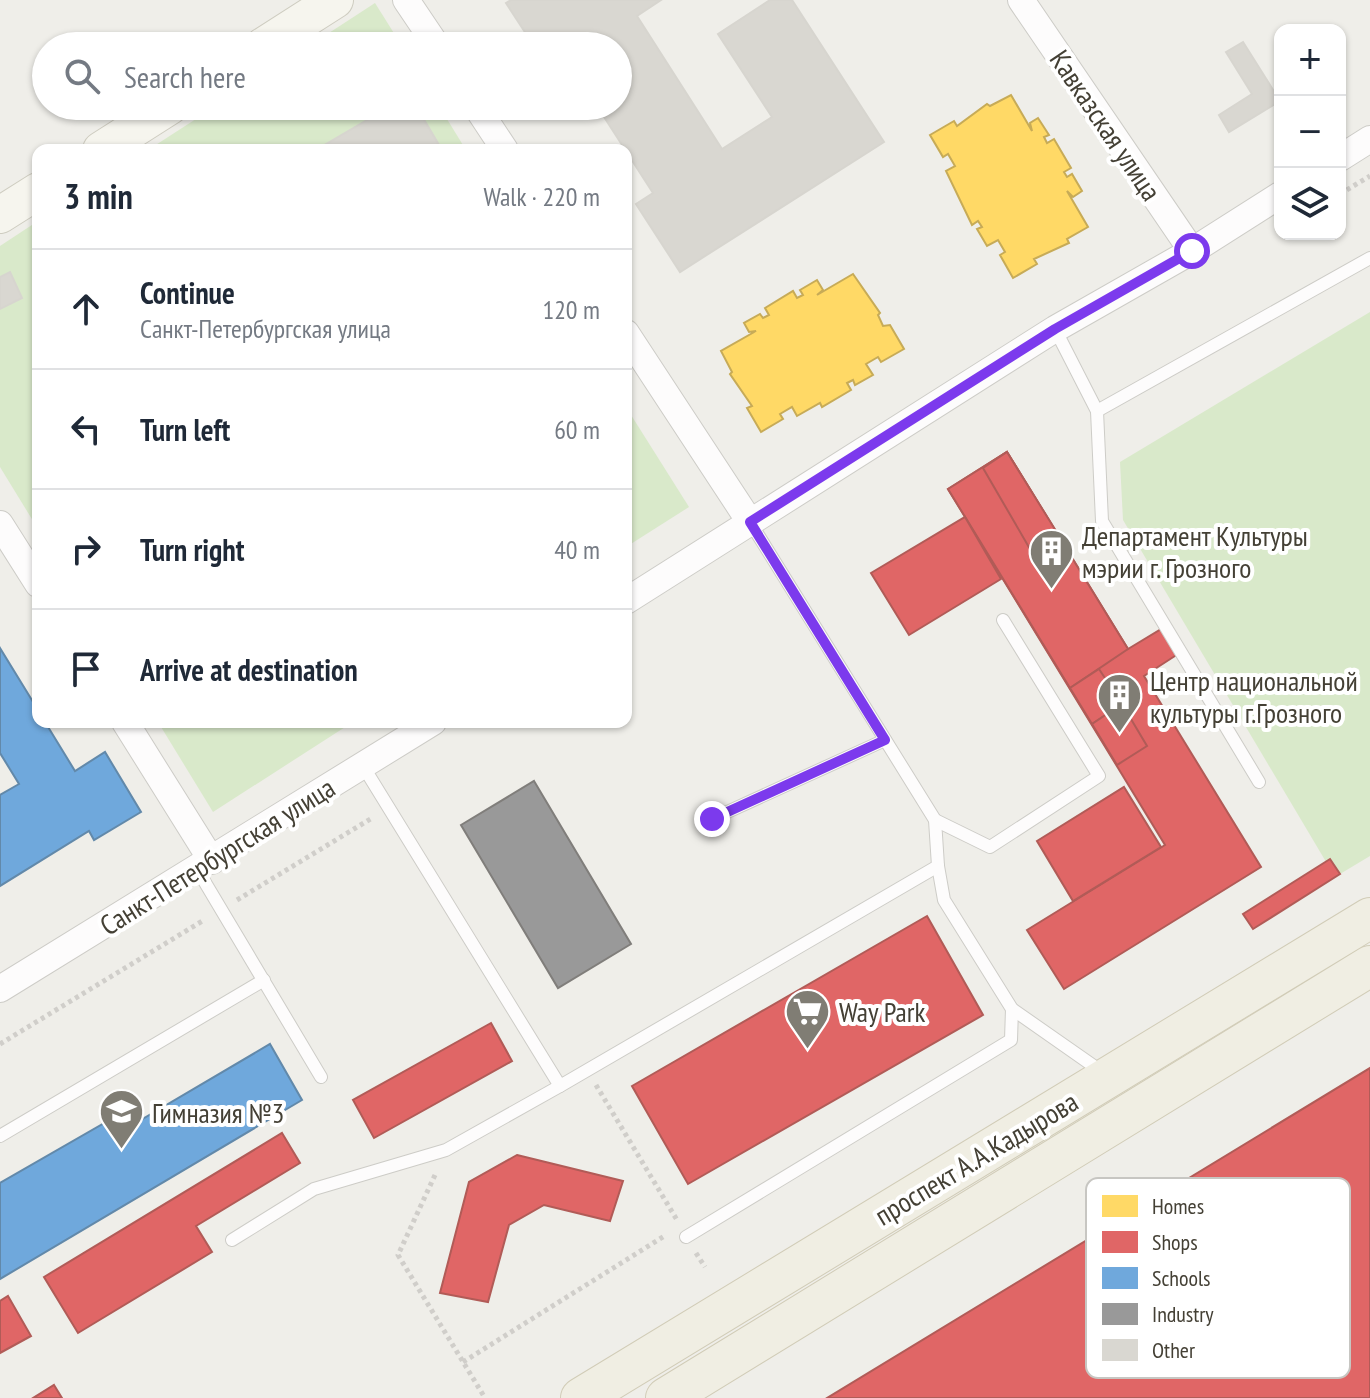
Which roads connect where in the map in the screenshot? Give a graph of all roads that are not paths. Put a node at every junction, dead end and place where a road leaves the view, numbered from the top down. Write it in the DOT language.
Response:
graph roads {
  1 [pos="335,0"];
  2 [pos="406,0"];
  3 [pos="1021,0"];
  4 [pos="285,32"];
  5 [pos="428,32"];
  6 [pos="148,120"];
  7 [pos="485,120"];
  8 [pos="1370,139"];
  9 [pos="110,144"];
  10 [pos="501,144"];
  11 [pos="1346,154"];
  12 [pos="32,195"];
  13 [pos="1274,199"];
  14 [pos="0,215"];
  15 [pos="1192,251"];
  16 [pos="1370,258"];
  17 [pos="1055,329"];
  18 [pos="632,342"];
  19 [pos="1097,411"];
  20 [pos="750,522"];
  21 [pos="0,524"];
  22 [pos="32,575"];
  23 [pos="632,597"];
  24 [pos="1003,620"];
  25 [pos="128,728"];
  26 [pos="423,728"];
  27 [pos="885,740"];
  28 [pos="363,766"];
  29 [pos="1259,782"];
  30 [pos="712,819"];
  31 [pos="935,820"];
  32 [pos="204,865"];
  33 [pos="938,866"];
  34 [pos="1370,918"];
  35 [pos="1370,966"];
  36 [pos="264,980"];
  37 [pos="0,989"];
  38 [pos="1012,1009"];
  39 [pos="321,1077"];
  40 [pos="1109,1077"];
  41 [pos="560,1086"];
  42 [pos="0,1136"];
  43 [pos="683,1231"];
  44 [pos="232,1240"];
  45 [pos="581,1398"];
  46 [pos="666,1398"];
  1 -- 4 [label="main road"];
  2 -- 5 [label="street"];
  3 -- 15 [label="street, Кавказская улица"];
  6 -- 9 [label="main road"];
  7 -- 10 [label="street"];
  8 -- 11 [label="street"];
  12 -- 14 [label="main road"];
  13 -- 15 [label="street"];
  15 -- 17 [label="street"];
  16 -- 19 [label="lane"];
  17 -- 19 [label="lane"];
  17 -- 20 [label="street"];
  18 -- 20 [label="street"];
  19 -- 29 [label="lane"];
  20 -- 23 [label="street"];
  20 -- 27 [label="lane"];
  21 -- 22 [label="street"];
  24 -- 31 [label="lane"];
  25 -- 32 [label="street"];
  26 -- 28 [label="street, Санкт-Петербургская улица"];
  27 -- 30 [label="lane"];
  27 -- 31 [label="lane"];
  28 -- 32 [label="street, Санкт-Петербургская улица"];
  28 -- 41 [label="lane"];
  31 -- 33 [label="lane"];
  32 -- 36 [label="lane"];
  32 -- 37 [label="street, Санкт-Петербургская улица"];
  33 -- 38 [label="lane"];
  33 -- 41 [label="lane"];
  34 -- 40 [label="main road, проспект А.А.Кадырова"];
  35 -- 46 [label="main road, проспект А.А.Кадырова"];
  36 -- 39 [label="lane"];
  36 -- 42 [label="lane"];
  38 -- 40 [label="lane"];
  38 -- 43 [label="lane"];
  40 -- 45 [label="main road, проспект А.А.Кадырова"];
  41 -- 44 [label="lane"];
}
